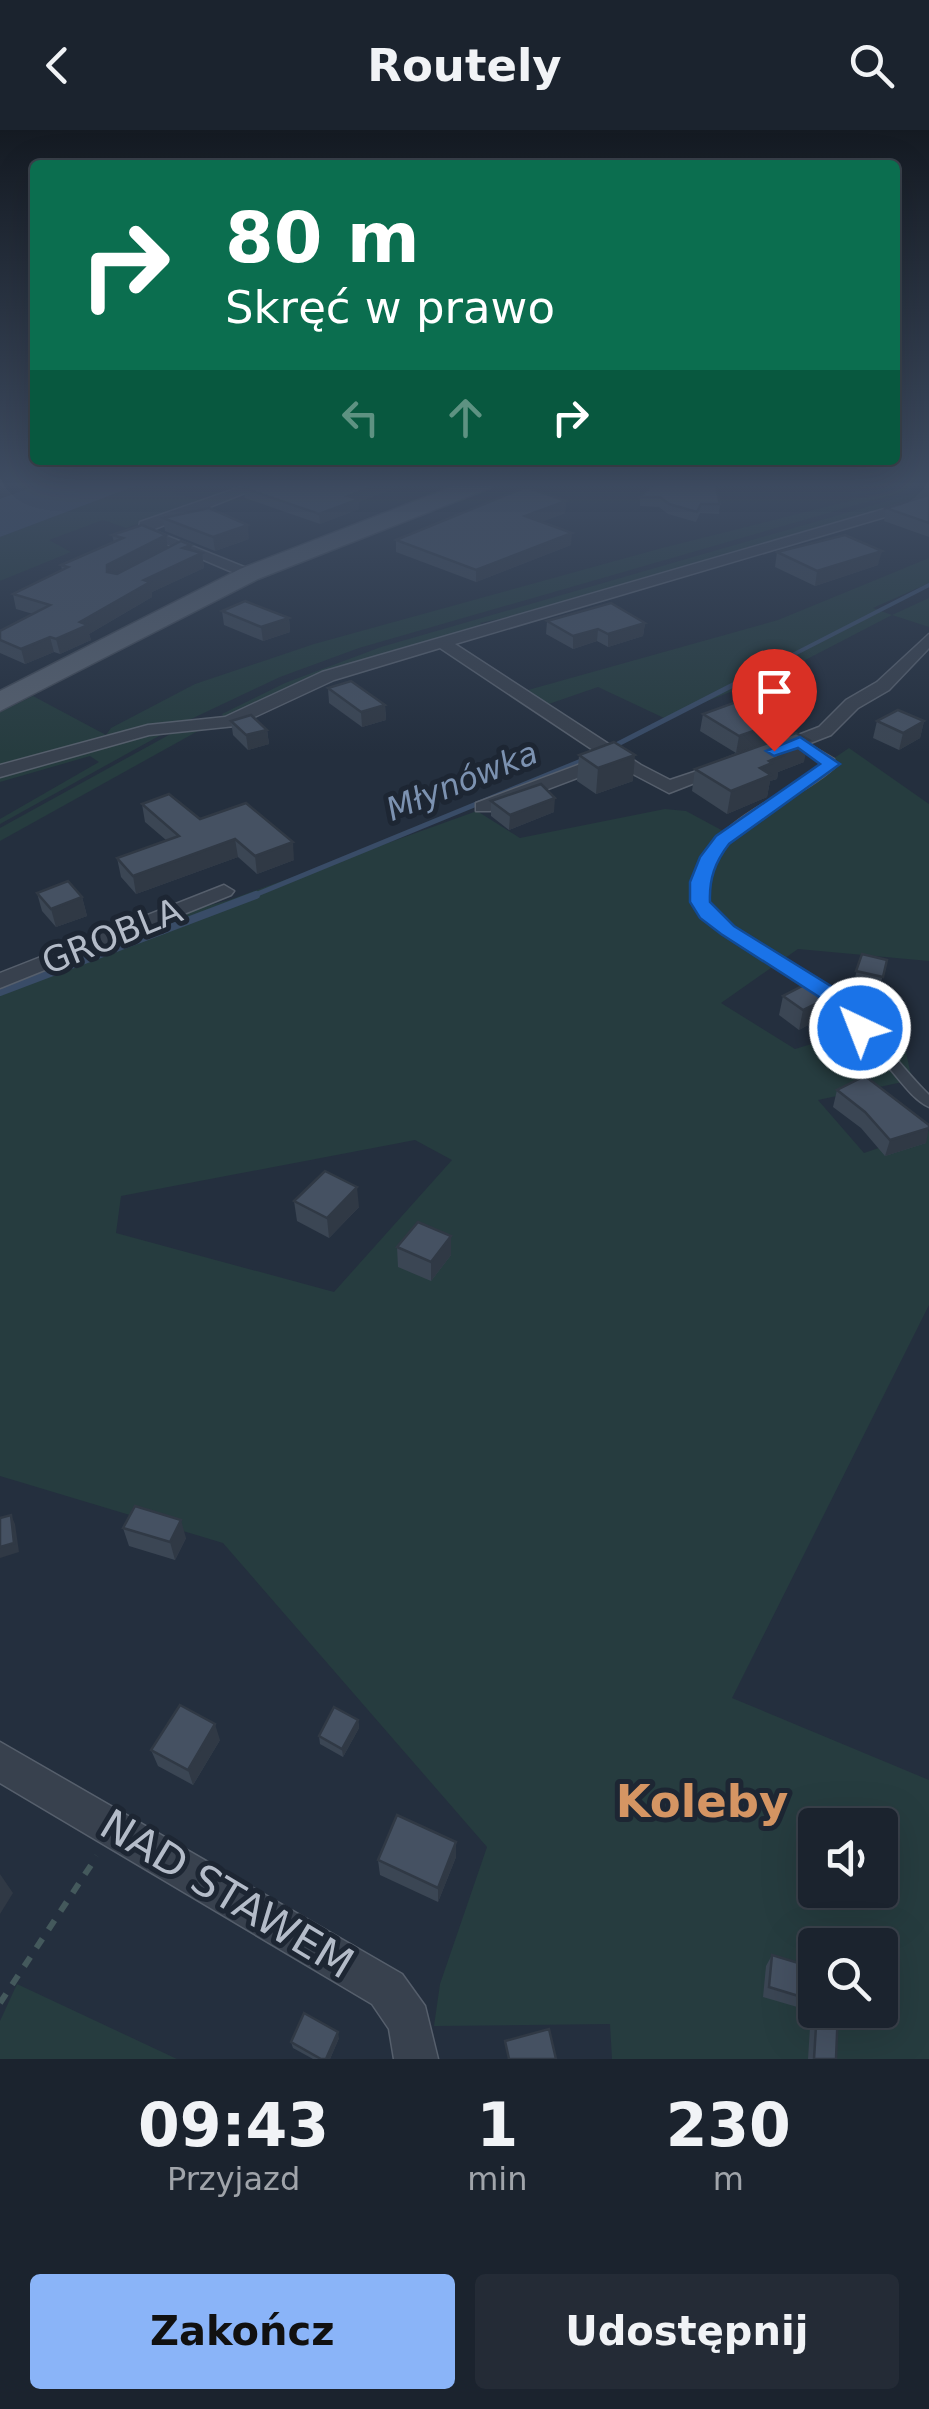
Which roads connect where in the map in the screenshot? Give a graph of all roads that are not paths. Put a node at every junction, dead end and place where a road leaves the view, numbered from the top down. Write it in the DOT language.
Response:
graph roads {
  1 [pos="676,573"];
  2 [pos="249,574"];
  3 [pos="929,639"];
  4 [pos="440,641"];
  5 [pos="0,702"];
  6 [pos="800,742"];
  7 [pos="616,756"];
  8 [pos="0,771"];
  9 [pos="483,808"];
  10 [pos="224,891"];
  11 [pos="0,981"];
  12 [pos="929,1104"];
  13 [pos="0,1761"];
  14 [pos="416,2059"];
  1 -- 4 [label="street"];
  2 -- 5 [label="main road"];
  3 -- 6 [label="street"];
  4 -- 7 [label="street"];
  4 -- 8 [label="street"];
  6 -- 7 [label="street"];
  6 -- 12 [label="lane"];
  7 -- 9 [label="street"];
  10 -- 11 [label="street, GROBLA"];
  13 -- 14 [label="street, NAD STAWEM"];
}
